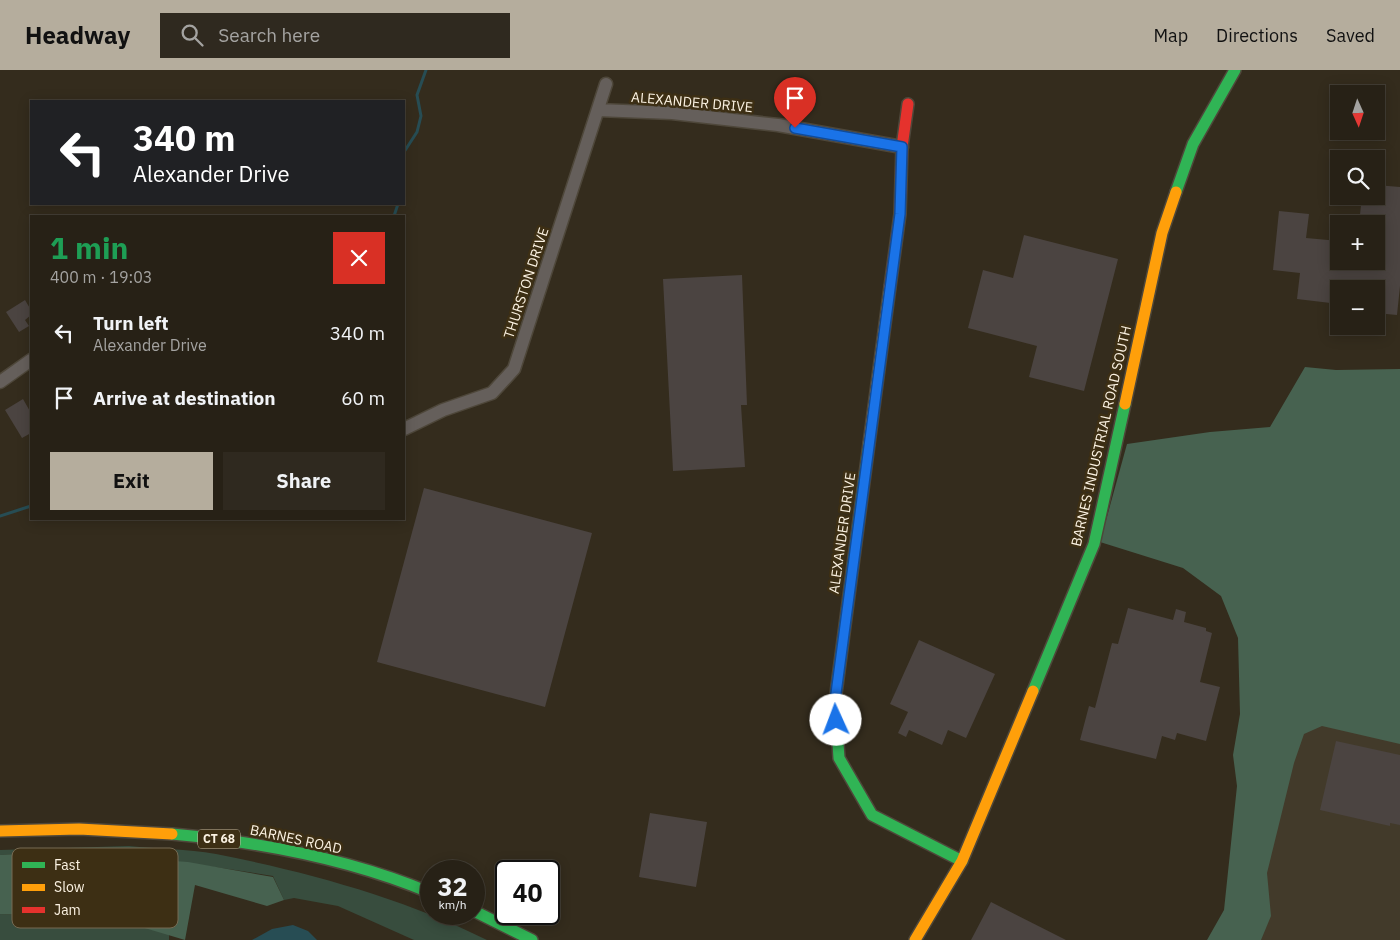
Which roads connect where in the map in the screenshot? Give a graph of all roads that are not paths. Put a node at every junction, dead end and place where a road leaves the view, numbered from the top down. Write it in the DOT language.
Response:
graph roads {
  1 [pos="1235,70"];
  2 [pos="606,84"];
  3 [pos="908,104"];
  4 [pos="598,110"];
  5 [pos="902,147"];
  6 [pos="30,361"];
  7 [pos="0,382"];
  8 [pos="405,429"];
  9 [pos="0,831"];
  10 [pos="962,861"];
  11 [pos="420,889"];
  12 [pos="485,916"];
  13 [pos="532,940"];
  14 [pos="915,940"];
  1 -- 10 [label="street, BARNES INDUSTRIAL ROAD SOUTH"];
  2 -- 4 [label="street, THURSTON DRIVE"];
  3 -- 5 [label="street, ALEXANDER DRIVE"];
  4 -- 5 [label="street, ALEXANDER DRIVE"];
  4 -- 8 [label="street, THURSTON DRIVE"];
  5 -- 10 [label="street, ALEXANDER DRIVE"];
  6 -- 7 [label="street"];
  9 -- 11 [label="street, BARNES ROAD / CT 68"];
  10 -- 14 [label="street, BARNES INDUSTRIAL ROAD SOUTH"];
  12 -- 13 [label="street"];
}
